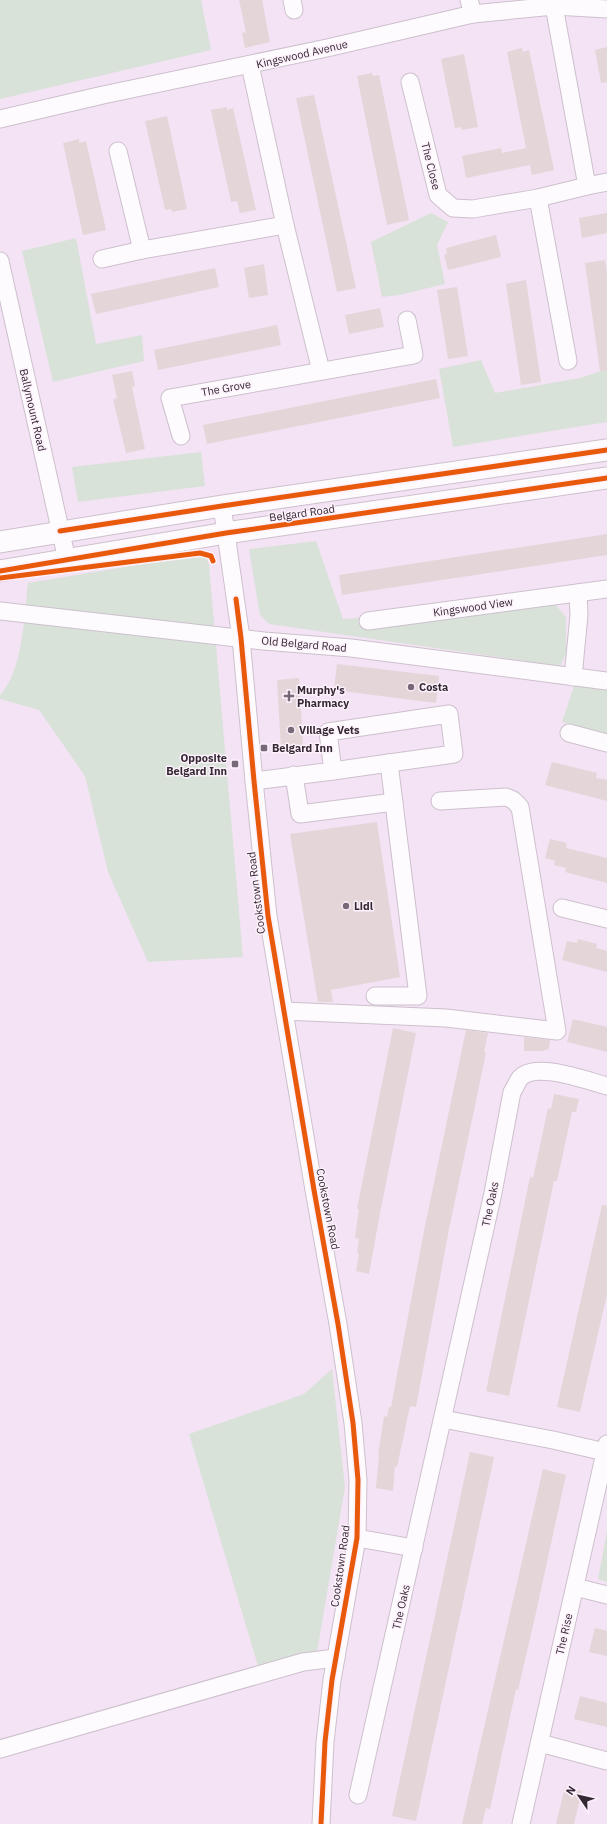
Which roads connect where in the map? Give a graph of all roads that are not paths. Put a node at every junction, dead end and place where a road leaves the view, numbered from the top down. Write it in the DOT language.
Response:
graph roads {
  1 [pos="554,6"];
  2 [pos="471,7"];
  3 [pos="607,9"];
  4 [pos="250,65"];
  5 [pos="410,82"];
  6 [pos="0,119"];
  7 [pos="118,151"];
  8 [pos="607,182"];
  9 [pos="587,186"];
  10 [pos="538,198"];
  11 [pos="285,225"];
  12 [pos="142,250"];
  13 [pos="102,259"];
  14 [pos="0,261"];
  15 [pos="407,320"];
  16 [pos="568,361"];
  17 [pos="321,371"];
  18 [pos="181,436"];
  19 [pos="607,450"];
  20 [pos="607,478"];
  21 [pos="222,506"];
  22 [pos="60,531"];
  23 [pos="226,533"];
  24 [pos="0,542"];
  25 [pos="67,560"];
  26 [pos="0,571"];
  27 [pos="607,589"];
  28 [pos="578,593"];
  29 [pos="0,611"];
  30 [pos="368,621"];
  31 [pos="241,638"];
  32 [pos="573,677"];
  33 [pos="607,681"];
  34 [pos="569,733"];
  35 [pos="607,743"];
  36 [pos="389,763"];
  37 [pos="333,770"];
  38 [pos="294,775"];
  39 [pos="254,781"];
  40 [pos="440,801"];
  41 [pos="394,802"];
  42 [pos="562,908"];
  43 [pos="607,919"];
  44 [pos="374,996"];
  45 [pos="284,1011"];
  46 [pos="607,1086"];
  47 [pos="443,1418"];
  48 [pos="606,1448"];
  49 [pos="357,1538"];
  50 [pos="414,1548"];
  51 [pos="575,1587"];
  52 [pos="607,1595"];
  53 [pos="336,1658"];
  54 [pos="540,1743"];
  55 [pos="0,1749"];
  56 [pos="607,1761"];
  57 [pos="358,1795"];
  58 [pos="321,1824"];
  59 [pos="521,1824"];
  1 -- 2 [label="street, Kingswood Avenue"];
  1 -- 3 [label="street, Kingswood Avenue"];
  1 -- 9 [label="street"];
  2 -- 4 [label="street, Kingswood Avenue"];
  4 -- 6 [label="street, Kingswood Avenue"];
  4 -- 11 [label="street"];
  5 -- 10 [label="street, The Close"];
  7 -- 12 [label="street"];
  8 -- 9 [label="street, The Close"];
  9 -- 10 [label="street, The Close"];
  10 -- 16 [label="street"];
  11 -- 12 [label="street"];
  11 -- 17 [label="street"];
  12 -- 13 [label="street"];
  14 -- 22 [label="street, Ballymount Road"];
  15 -- 17 [label="street, The Grove"];
  17 -- 18 [label="street, The Grove"];
  19 -- 21 [label="main road, Belgard Road"];
  20 -- 23 [label="main road, Belgard Road"];
  21 -- 22 [label="main road, Belgard Road"];
  21 -- 23 [label="street, Cookstown Road"];
  22 -- 24 [label="main road, Belgard Road"];
  22 -- 25 [label="street, Ballymount Road"];
  23 -- 25 [label="main road, Belgard Road"];
  23 -- 31 [label="street, Cookstown Road"];
  25 -- 26 [label="main road, Belgard Road"];
  27 -- 28 [label="street, Kingswood View"];
  28 -- 30 [label="street, Kingswood View"];
  28 -- 32 [label="street"];
  29 -- 31 [label="street, Old Belgard Road"];
  31 -- 32 [label="street, Old Belgard Road"];
  31 -- 39 [label="street, Cookstown Road"];
  32 -- 33 [label="street, Old Belgard Road"];
  34 -- 35 [label="street"];
  36 -- 37 [label="street"];
  36 -- 37 [label="street"];
  36 -- 41 [label="street"];
  37 -- 38 [label="street"];
  38 -- 39 [label="street"];
  38 -- 41 [label="street"];
  39 -- 45 [label="street, Cookstown Road"];
  40 -- 45 [label="street"];
  41 -- 44 [label="street"];
  42 -- 43 [label="street"];
  45 -- 49 [label="street, Cookstown Road"];
  46 -- 47 [label="street, The Oaks"];
  47 -- 48 [label="street"];
  47 -- 50 [label="street, The Oaks"];
  48 -- 51 [label="street, The Rise"];
  49 -- 50 [label="street"];
  49 -- 53 [label="street, Cookstown Road"];
  50 -- 57 [label="street, The Oaks"];
  51 -- 52 [label="street"];
  51 -- 54 [label="street, The Rise"];
  53 -- 55 [label="street"];
  53 -- 58 [label="street, Cookstown Road"];
  54 -- 56 [label="street"];
  54 -- 59 [label="street, The Rise"];
}
